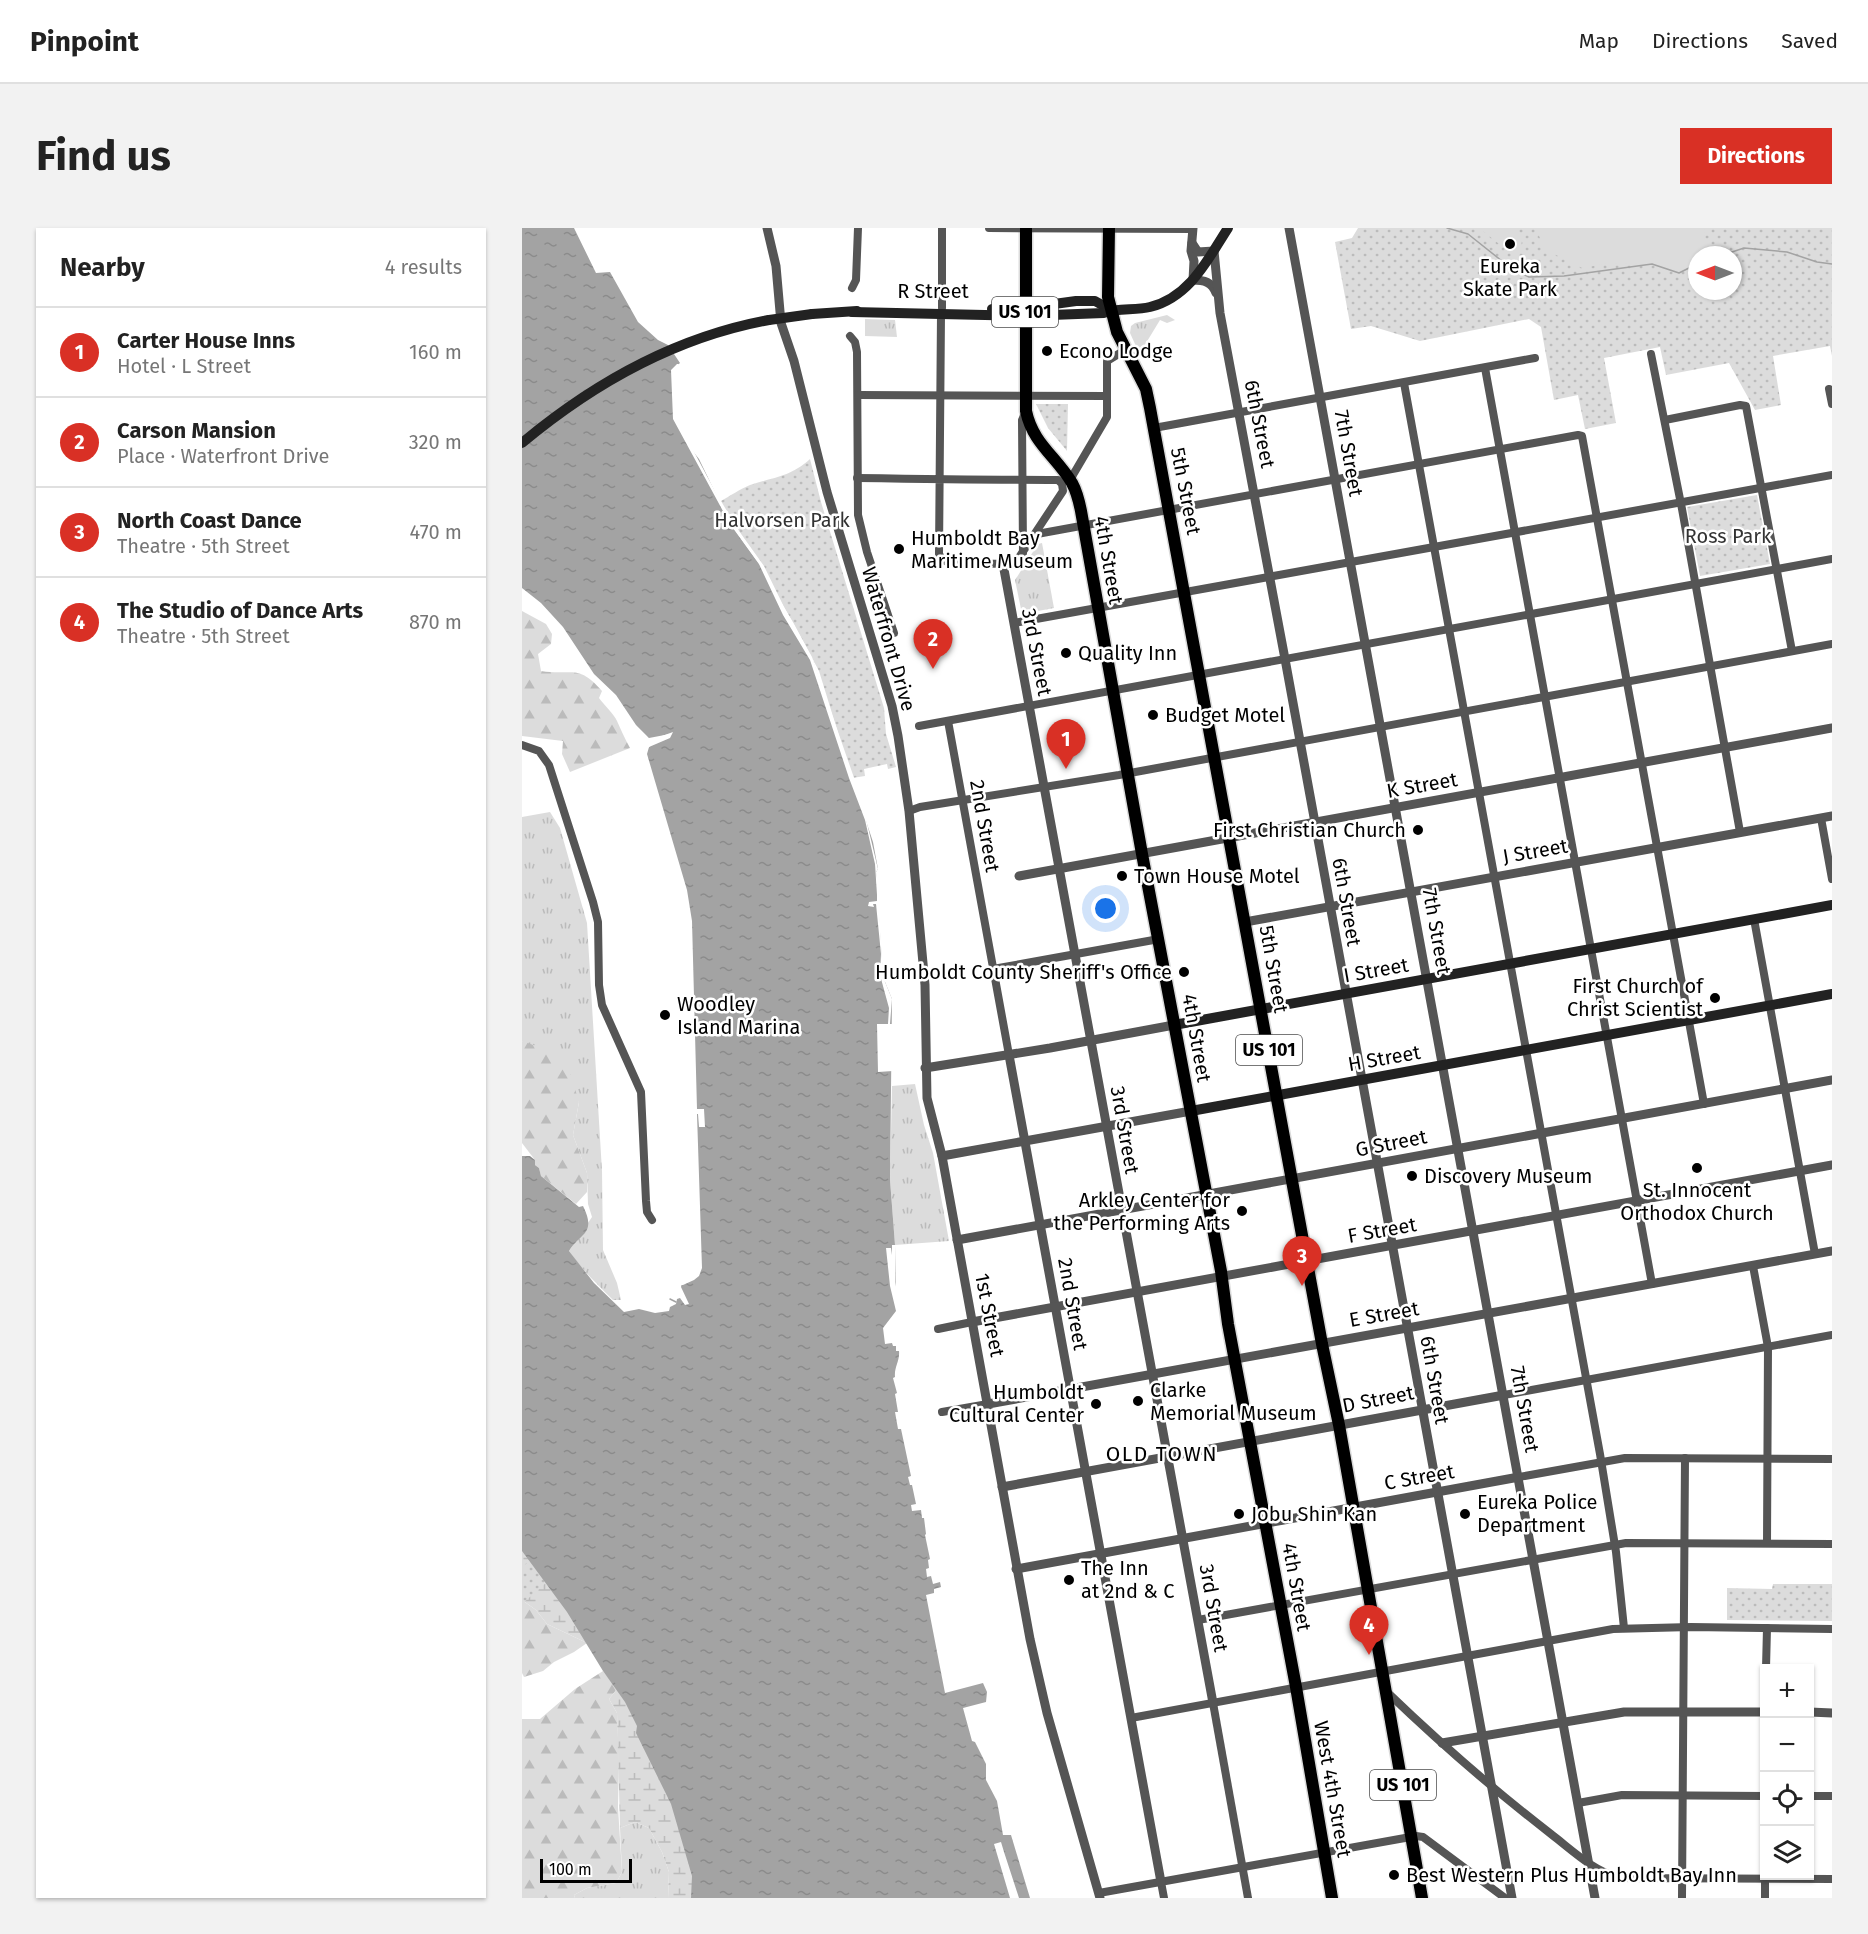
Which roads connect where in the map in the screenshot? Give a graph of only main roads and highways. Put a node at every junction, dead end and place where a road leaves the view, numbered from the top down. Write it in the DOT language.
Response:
graph roads {
  1 [pos="1026,228"];
  2 [pos="1228,228"];
  3 [pos="1109,229"];
  4 [pos="1111,310"];
  5 [pos="1025,312"];
  6 [pos="522,443"];
  7 [pos="1832,905"];
  8 [pos="1832,994"];
  9 [pos="1262,1009"];
  10 [pos="1174,1024"];
  11 [pos="1277,1096"];
  12 [pos="1191,1111"];
  13 [pos="1296,1687"];
  14 [pos="1332,1898"];
  15 [pos="1422,1898"];
  1 -- 5 [label="highway, 4th Street / US 101"];
  2 -- 4 [label="main road, R Street"];
  3 -- 4 [label="highway, 5th Street / US 101"];
  4 -- 5 [label="main road, R Street"];
  4 -- 9 [label="highway, 5th Street / US 101"];
  5 -- 6 [label="main road, R Street, bridge"];
  5 -- 10 [label="highway, 4th Street / US 101"];
  7 -- 9 [label="main road, I Street"];
  8 -- 11 [label="main road, H Street"];
  9 -- 10 [label="main road, I Street"];
  9 -- 11 [label="highway, 5th Street / US 101"];
  10 -- 12 [label="highway, 4th Street / US 101"];
  11 -- 12 [label="main road, H Street"];
  11 -- 15 [label="highway, 5th Street / US 101"];
  12 -- 13 [label="highway, 4th Street / US 101"];
  13 -- 14 [label="highway, West 4th Street / US 101"];
}
